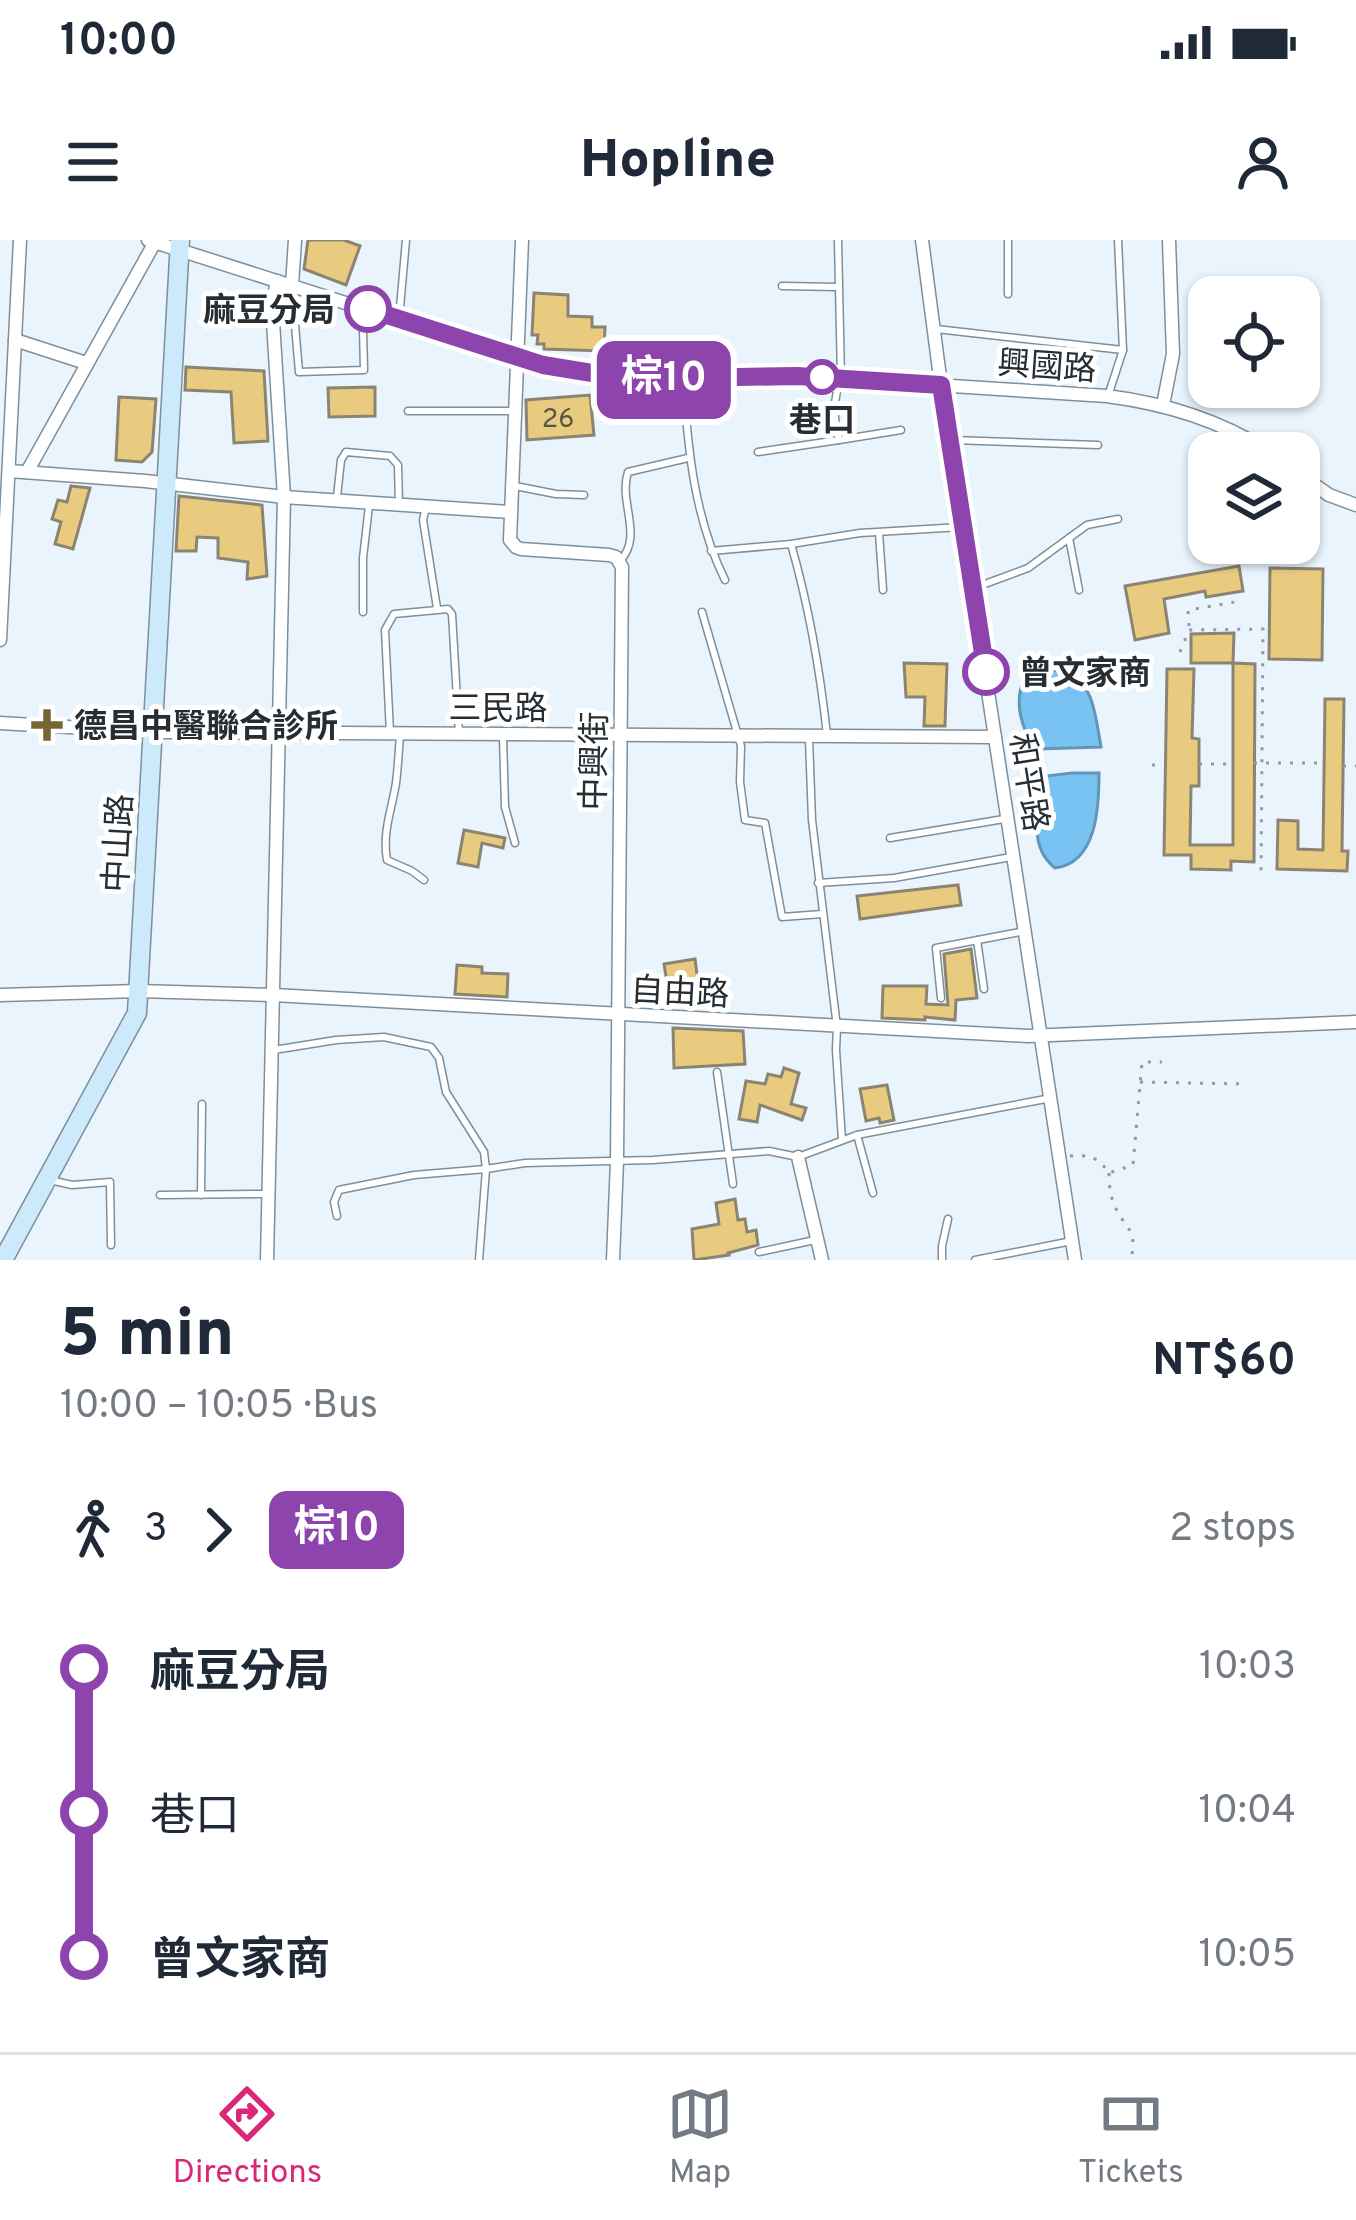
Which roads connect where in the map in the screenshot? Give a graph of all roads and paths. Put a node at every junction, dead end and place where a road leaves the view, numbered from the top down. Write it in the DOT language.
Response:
graph roads {
  1 [pos="20,240"];
  2 [pos="295,240"];
  3 [pos="406,240"];
  4 [pos="522,240"];
  5 [pos="838,240"];
  6 [pos="922,240"];
  7 [pos="1008,240"];
  8 [pos="1118,240"];
  9 [pos="1169,240"];
  10 [pos="151,241"];
  11 [pos="179,245"];
  12 [pos="277,281"];
  13 [pos="292,286"];
  14 [pos="782,286"];
  15 [pos="837,287"];
  16 [pos="1008,294"];
  17 [pos="0,306"];
  18 [pos="17,309"];
  19 [pos="368,309"];
  20 [pos="399,319"];
  21 [pos="935,329"];
  22 [pos="10,348"];
  23 [pos="1123,350"];
  24 [pos="518,357"];
  25 [pos="86,363"];
  26 [pos="841,378"];
  27 [pos="683,380"];
  28 [pos="941,385"];
  29 [pos="1107,396"];
  30 [pos="1163,405"];
  31 [pos="408,411"];
  32 [pos="515,412"];
  33 [pos="901,430"];
  34 [pos="1232,432"];
  35 [pos="839,440"];
  36 [pos="951,440"];
  37 [pos="1098,445"];
  38 [pos="758,452"];
  39 [pos="688,458"];
  40 [pos="9,471"];
  41 [pos="27,472"];
  42 [pos="165,483"];
  43 [pos="512,485"];
  44 [pos="1320,488"];
  45 [pos="584,495"];
  46 [pos="284,497"];
  47 [pos="337,501"];
  48 [pos="369,502"];
  49 [pos="399,505"];
  50 [pos="1356,505"];
  51 [pos="426,508"];
  52 [pos="510,512"];
  53 [pos="1118,519"];
  54 [pos="964,527"];
  55 [pos="879,533"];
  56 [pos="1069,538"];
  57 [pos="791,544"];
  58 [pos="711,550"];
  59 [pos="620,562"];
  60 [pos="725,580"];
  61 [pos="974,588"];
  62 [pos="883,590"];
  63 [pos="1079,590"];
  64 [pos="1240,601"];
  65 [pos="437,608"];
  66 [pos="363,612"];
  67 [pos="702,612"];
  68 [pos="1190,630"];
  69 [pos="0,640"];
  70 [pos="1180,652"];
  71 [pos="0,723"];
  72 [pos="153,732"];
  73 [pos="395,733"];
  74 [pos="277,734"];
  75 [pos="459,734"];
  76 [pos="502,734"];
  77 [pos="620,735"];
  78 [pos="809,735"];
  79 [pos="827,735"];
  80 [pos="737,736"];
  81 [pos="995,736"];
  82 [pos="1255,763"];
  83 [pos="1262,763"];
  84 [pos="1199,764"];
  85 [pos="1233,764"];
  86 [pos="1152,765"];
  87 [pos="1165,765"];
  88 [pos="1324,766"];
  89 [pos="1343,766"];
  90 [pos="1356,766"];
  91 [pos="1008,818"];
  92 [pos="890,838"];
  93 [pos="515,843"];
  94 [pos="1014,857"];
  95 [pos="1261,877"];
  96 [pos="424,880"];
  97 [pos="818,883"];
  98 [pos="823,914"];
  99 [pos="1026,931"];
  100 [pos="977,940"];
  101 [pos="984,989"];
  102 [pos="139,991"];
  103 [pos="0,994"];
  104 [pos="273,995"];
  105 [pos="940,998"];
  106 [pos="617,1014"];
  107 [pos="1356,1022"];
  108 [pos="837,1027"];
  109 [pos="1041,1036"];
  110 [pos="274,1050"];
  111 [pos="1162,1062"];
  112 [pos="717,1072"];
  113 [pos="1140,1082"];
  114 [pos="1246,1084"];
  115 [pos="1051,1098"];
  116 [pos="202,1104"];
  117 [pos="857,1135"];
  118 [pos="842,1140"];
  119 [pos="728,1155"];
  120 [pos="1059,1156"];
  121 [pos="798,1157"];
  122 [pos="617,1161"];
  123 [pos="486,1169"];
  124 [pos="1108,1173"];
  125 [pos="48,1180"];
  126 [pos="734,1184"];
  127 [pos="266,1193"];
  128 [pos="872,1193"];
  129 [pos="160,1195"];
  130 [pos="201,1195"];
  131 [pos="337,1216"];
  132 [pos="948,1219"];
  133 [pos="818,1240"];
  134 [pos="1072,1241"];
  135 [pos="111,1245"];
  136 [pos="759,1252"];
  137 [pos="3,1260"];
  138 [pos="267,1260"];
  139 [pos="479,1260"];
  140 [pos="613,1260"];
  141 [pos="822,1260"];
  142 [pos="942,1260"];
  143 [pos="975,1260"];
  144 [pos="1075,1260"];
  145 [pos="1132,1260"];
  1 -- 18 [label="street"];
  2 -- 13 [label="street"];
  3 -- 20 [label="lane"];
  4 -- 24 [label="street"];
  5 -- 15 [label="lane"];
  6 -- 21 [label="street, 和平路"];
  7 -- 16 [label="lane"];
  8 -- 23 [label="lane"];
  9 -- 30 [label="street"];
  10 -- 11 [label="street, 興國路"];
  10 -- 25 [label="street"];
  11 -- 12 [label="street, 興國路"];
  11 -- 42 [label="main road, 中山路"];
  12 -- 13 [label="street, 興國路"];
  12 -- 46 [label="street"];
  13 -- 19 [label="street, 興國路"];
  13 -- 19 [label="lane"];
  14 -- 15 [label="lane"];
  15 -- 26 [label="lane"];
  17 -- 18 [label="street"];
  18 -- 22 [label="street"];
  19 -- 20 [label="street, 興國路"];
  20 -- 24 [label="street, 興國路"];
  21 -- 23 [label="lane"];
  21 -- 28 [label="street, 和平路"];
  22 -- 25 [label="street"];
  22 -- 40 [label="street"];
  23 -- 29 [label="lane"];
  24 -- 27 [label="street, 興國路"];
  24 -- 32 [label="street"];
  25 -- 41 [label="street"];
  26 -- 27 [label="street, 興國路"];
  26 -- 28 [label="street, 興國路"];
  26 -- 35 [label="lane"];
  27 -- 39 [label="lane"];
  28 -- 29 [label="street, 興國路"];
  28 -- 36 [label="street, 和平路"];
  29 -- 30 [label="street, 興國路"];
  30 -- 34 [label="street, 興國路"];
  31 -- 32 [label="lane"];
  32 -- 43 [label="street"];
  33 -- 35 [label="lane"];
  35 -- 38 [label="lane"];
  36 -- 37 [label="lane"];
  36 -- 54 [label="street, 和平路"];
  39 -- 58 [label="lane"];
  39 -- 59 [label="lane"];
  40 -- 41 [label="street"];
  40 -- 69 [label="street"];
  41 -- 42 [label="street"];
  42 -- 46 [label="street"];
  42 -- 72 [label="main road, 中山路"];
  43 -- 45 [label="lane"];
  43 -- 52 [label="street"];
  44 -- 50 [label="street"];
  46 -- 47 [label="street"];
  46 -- 74 [label="street"];
  47 -- 48 [label="street"];
  47 -- 49 [label="lane"];
  48 -- 49 [label="street"];
  48 -- 66 [label="lane"];
  49 -- 51 [label="street"];
  51 -- 52 [label="street"];
  51 -- 65 [label="lane"];
  52 -- 59 [label="street"];
  53 -- 56 [label="lane"];
  54 -- 55 [label="lane"];
  54 -- 61 [label="street, 和平路"];
  55 -- 57 [label="lane"];
  55 -- 62 [label="lane"];
  56 -- 61 [label="lane"];
  56 -- 63 [label="lane"];
  57 -- 58 [label="lane"];
  57 -- 79 [label="lane"];
  58 -- 60 [label="lane"];
  59 -- 77 [label="street, 中興街"];
  61 -- 81 [label="street, 和平路"];
  64 -- 68 [label="path"];
  65 -- 73 [label="lane"];
  65 -- 75 [label="lane"];
  67 -- 80 [label="lane"];
  68 -- 70 [label="path"];
  68 -- 83 [label="path"];
  71 -- 72 [label="street, 三民路"];
  72 -- 74 [label="street, 三民路"];
  72 -- 102 [label="main road, 中山路"];
  73 -- 74 [label="street, 三民路"];
  73 -- 75 [label="street, 三民路"];
  73 -- 96 [label="lane"];
  74 -- 104 [label="street"];
  75 -- 76 [label="street, 三民路"];
  76 -- 77 [label="street, 三民路"];
  76 -- 93 [label="lane"];
  77 -- 80 [label="street, 三民路"];
  77 -- 106 [label="street, 中興街"];
  78 -- 79 [label="street, 三民路"];
  78 -- 80 [label="street, 三民路"];
  78 -- 97 [label="lane"];
  79 -- 81 [label="street, 三民路"];
  80 -- 98 [label="lane"];
  81 -- 91 [label="street, 和平路"];
  82 -- 83 [label="path"];
  83 -- 88 [label="path"];
  83 -- 95 [label="path"];
  84 -- 85 [label="path"];
  86 -- 87 [label="path"];
  89 -- 90 [label="path"];
  91 -- 92 [label="lane"];
  91 -- 94 [label="street, 和平路"];
  94 -- 97 [label="lane"];
  94 -- 99 [label="street, 和平路"];
  97 -- 98 [label="lane"];
  98 -- 108 [label="lane"];
  99 -- 100 [label="lane"];
  99 -- 109 [label="street, 和平路"];
  100 -- 101 [label="lane"];
  100 -- 105 [label="lane"];
  102 -- 103 [label="street, 自由路"];
  102 -- 104 [label="street, 自由路"];
  102 -- 125 [label="main road, 中山路"];
  104 -- 106 [label="street, 自由路"];
  104 -- 110 [label="street"];
  106 -- 108 [label="street, 自由路"];
  106 -- 122 [label="street, 中興街"];
  107 -- 109 [label="street, 自由路"];
  108 -- 109 [label="street, 自由路"];
  108 -- 118 [label="lane"];
  109 -- 115 [label="street, 和平路"];
  110 -- 123 [label="lane"];
  110 -- 127 [label="street"];
  111 -- 113 [label="path"];
  112 -- 119 [label="lane"];
  113 -- 114 [label="path"];
  113 -- 124 [label="path"];
  115 -- 117 [label="lane"];
  115 -- 120 [label="street, 和平路"];
  116 -- 130 [label="lane"];
  117 -- 118 [label="lane"];
  117 -- 128 [label="lane"];
  118 -- 121 [label="lane"];
  119 -- 121 [label="lane"];
  119 -- 122 [label="lane"];
  119 -- 126 [label="lane"];
  120 -- 124 [label="path"];
  120 -- 134 [label="street, 和平路"];
  121 -- 133 [label="street"];
  122 -- 123 [label="lane"];
  122 -- 140 [label="street, 中興街"];
  123 -- 131 [label="lane"];
  123 -- 139 [label="lane"];
  124 -- 145 [label="path"];
  125 -- 135 [label="lane"];
  125 -- 137 [label="main road, 中山路"];
  127 -- 130 [label="lane"];
  127 -- 138 [label="street"];
  129 -- 130 [label="lane"];
  132 -- 142 [label="lane"];
  133 -- 136 [label="lane"];
  133 -- 141 [label="street"];
  134 -- 143 [label="lane"];
  134 -- 144 [label="street, 和平路"];
}
